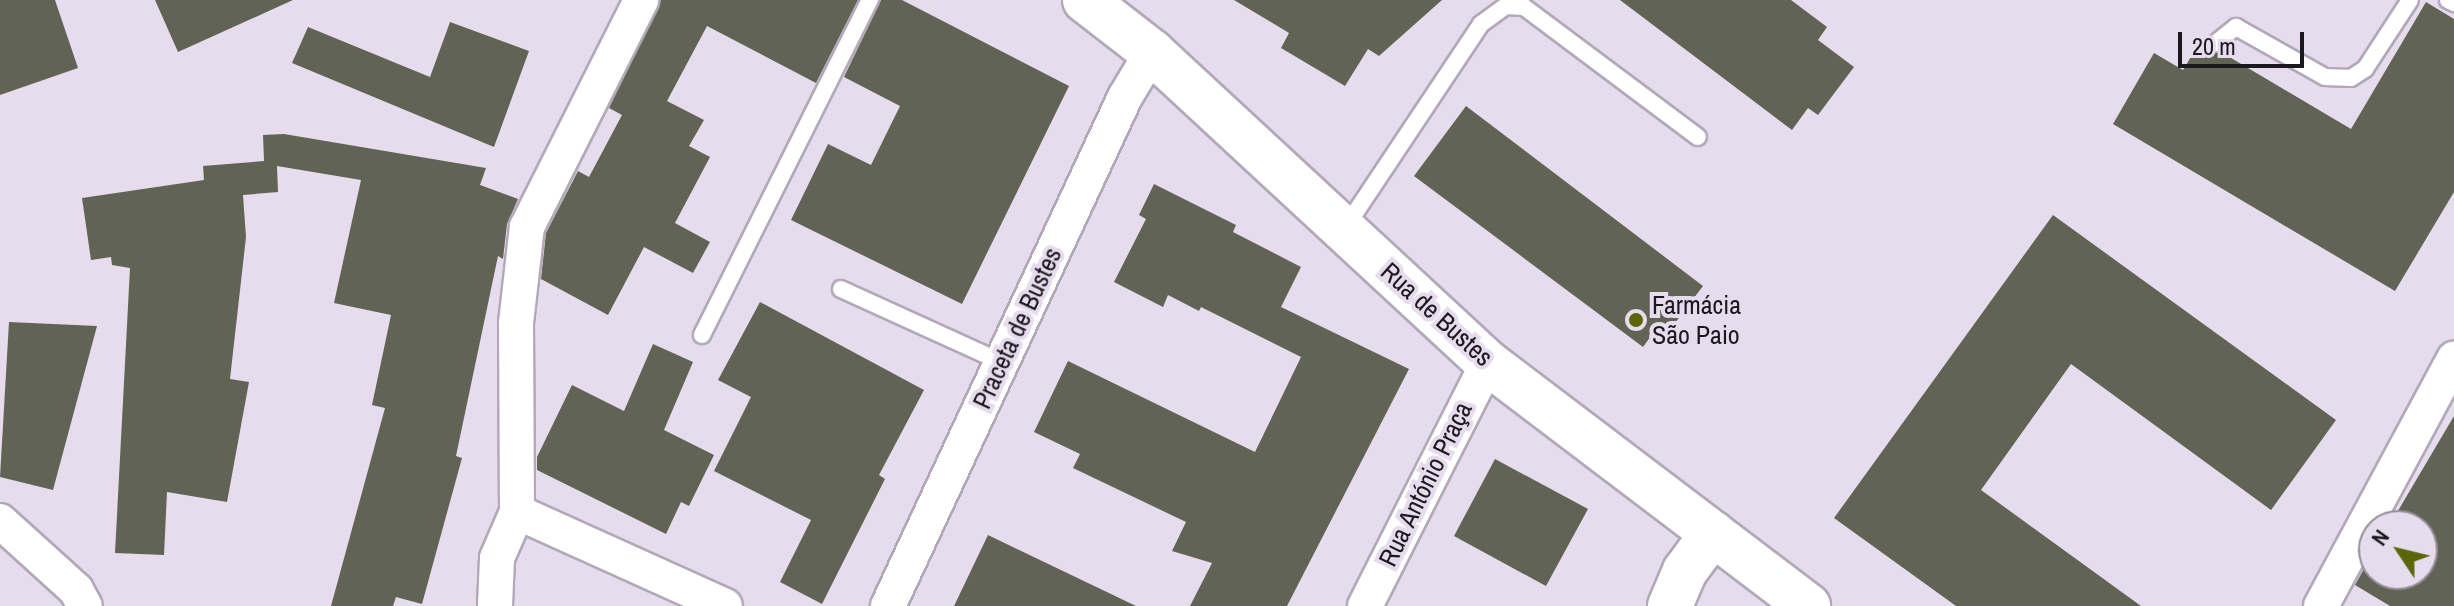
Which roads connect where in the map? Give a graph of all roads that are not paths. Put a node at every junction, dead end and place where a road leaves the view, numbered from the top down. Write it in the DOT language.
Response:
graph roads {
  1 [pos="641,0"];
  2 [pos="870,0"];
  3 [pos="1085,0"];
  4 [pos="2410,0"];
  5 [pos="2448,0"];
  6 [pos="2454,3"];
  7 [pos="2216,43"];
  8 [pos="1152,52"];
  9 [pos="1698,137"];
  10 [pos="1344,229"];
  11 [pos="841,289"];
  12 [pos="702,335"];
  13 [pos="2454,359"];
  14 [pos="1001,362"];
  15 [pos="1488,363"];
  16 [pos="517,512"];
  17 [pos="0,521"];
  18 [pos="1713,533"];
  19 [pos="85,606"];
  20 [pos="495,606"];
  21 [pos="725,606"];
  22 [pos="888,606"];
  23 [pos="1365,606"];
  24 [pos="1670,606"];
  25 [pos="1808,606"];
  26 [pos="2321,606"];
  1 -- 16 [label="street"];
  2 -- 12 [label="lane"];
  3 -- 8 [label="main road, Rua de Bustes"];
  4 -- 7 [label="lane"];
  5 -- 6 [label="lane"];
  8 -- 10 [label="main road, Rua de Bustes"];
  8 -- 14 [label="street, Praceta de Bustes"];
  9 -- 10 [label="lane"];
  10 -- 15 [label="main road, Rua de Bustes"];
  11 -- 14 [label="lane"];
  13 -- 26 [label="street"];
  14 -- 22 [label="street, Praceta de Bustes"];
  15 -- 18 [label="main road, Rua de Bustes"];
  15 -- 23 [label="street, Rua António Praça"];
  16 -- 20 [label="street"];
  16 -- 21 [label="street"];
  17 -- 19 [label="street"];
  18 -- 24 [label="main road"];
  18 -- 25 [label="main road, Rua de Bustes"];
}
